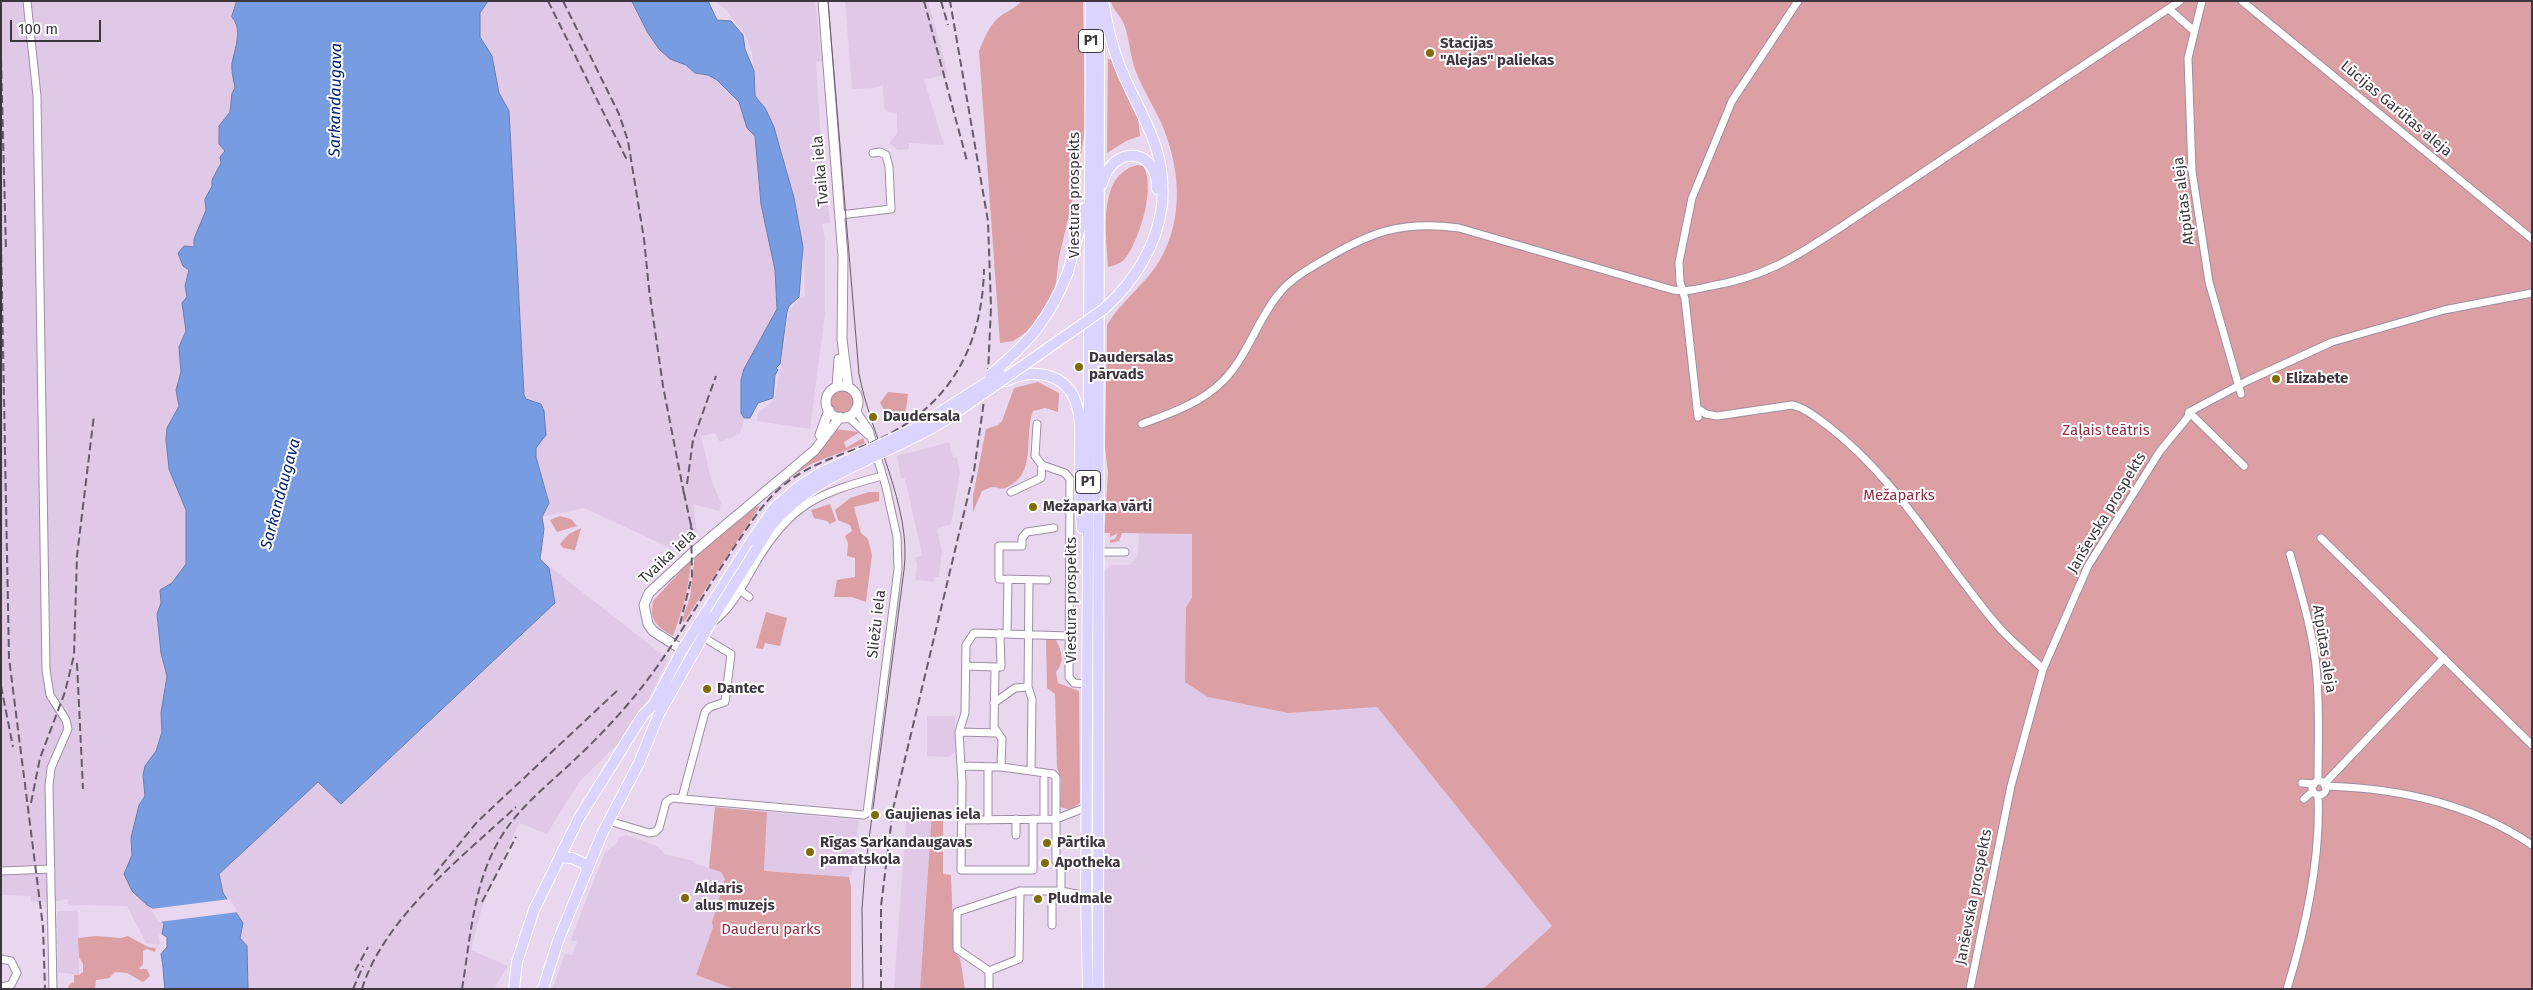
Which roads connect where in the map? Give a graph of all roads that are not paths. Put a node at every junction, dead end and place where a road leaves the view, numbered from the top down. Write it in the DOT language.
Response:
graph roads {
  1 [pos="27,1"];
  2 [pos="823,1"];
  3 [pos="1091,1"];
  4 [pos="1099,1"];
  5 [pos="1103,1"];
  6 [pos="1798,1"];
  7 [pos="2180,1"];
  8 [pos="2202,1"];
  9 [pos="2242,1"];
  10 [pos="2169,10"];
  11 [pos="2194,31"];
  12 [pos="873,153"];
  13 [pos="1090,167"];
  14 [pos="1100,197"];
  15 [pos="1159,205"];
  16 [pos="840,215"];
  17 [pos="2532,239"];
  18 [pos="1094,280"];
  19 [pos="1683,291"];
  20 [pos="2532,293"];
  21 [pos="842,339"];
  22 [pos="994,386"];
  23 [pos="2238,386"];
  24 [pos="837,387"];
  25 [pos="848,388"];
  26 [pos="975,389"];
  27 [pos="2241,394"];
  28 [pos="1697,408"];
  29 [pos="856,409"];
  30 [pos="829,410"];
  31 [pos="2189,412"];
  32 [pos="1698,416"];
  33 [pos="843,417"];
  34 [pos="1037,424"];
  35 [pos="1142,424"];
  36 [pos="870,438"];
  37 [pos="810,452"];
  38 [pos="1042,465"];
  39 [pos="2244,466"];
  40 [pos="882,476"];
  41 [pos="1011,492"];
  42 [pos="1054,528"];
  43 [pos="2321,538"];
  44 [pos="1097,552"];
  45 [pos="1125,552"];
  46 [pos="2290,554"];
  47 [pos="1088,564"];
  48 [pos="1008,579"];
  49 [pos="1029,580"];
  50 [pos="1047,580"];
  51 [pos="740,591"];
  52 [pos="749,597"];
  53 [pos="710,617"];
  54 [pos="1004,633"];
  55 [pos="1029,634"];
  56 [pos="1069,636"];
  57 [pos="703,637"];
  58 [pos="682,650"];
  59 [pos="692,656"];
  60 [pos="2444,658"];
  61 [pos="966,666"];
  62 [pos="995,667"];
  63 [pos="2043,669"];
  64 [pos="1087,684"];
  65 [pos="1028,687"];
  66 [pos="994,703"];
  67 [pos="959,732"];
  68 [pos="998,733"];
  69 [pos="2532,744"];
  70 [pos="961,766"];
  71 [pos="988,767"];
  72 [pos="1001,767"];
  73 [pos="1031,771"];
  74 [pos="1044,779"];
  75 [pos="2302,784"];
  76 [pos="2319,787"];
  77 [pos="682,798"];
  78 [pos="2304,799"];
  79 [pos="1087,807"];
  80 [pos="1016,819"];
  81 [pos="1033,819"];
  82 [pos="1044,819"];
  83 [pos="1056,819"];
  84 [pos="962,820"];
  85 [pos="988,820"];
  86 [pos="609,821"];
  87 [pos="1016,835"];
  88 [pos="2532,845"];
  89 [pos="560,857"];
  90 [pos="51,869"];
  91 [pos="1,871"];
  92 [pos="587,871"];
  93 [pos="1061,891"];
  94 [pos="1020,892"];
  95 [pos="1052,892"];
  96 [pos="1086,896"];
  97 [pos="1091,919"];
  98 [pos="1052,925"];
  99 [pos="1,959"];
  100 [pos="989,971"];
  101 [pos="1,987"];
  102 [pos="53,989"];
  103 [pos="514,989"];
  104 [pos="543,989"];
  105 [pos="989,989"];
  106 [pos="1088,989"];
  107 [pos="1098,989"];
  108 [pos="1970,989"];
  109 [pos="2287,989"];
  1 -- 90 [label="street"];
  2 -- 16 [label="street, Tvaika iela"];
  3 -- 13 [label="main road, Viestura prospekts / P1"];
  4 -- 14 [label="main road, Viestura prospekts / P1"];
  5 -- 15 [label="main road"];
  6 -- 19 [label="street"];
  7 -- 10 [label="street"];
  8 -- 11 [label="street, Atpūtas aleja"];
  9 -- 17 [label="street, Lūcijas Garūtas aleja"];
  10 -- 11 [label="street"];
  10 -- 19 [label="street"];
  11 -- 23 [label="street, Atpūtas aleja"];
  12 -- 16 [label="street"];
  13 -- 18 [label="main road, Viestura prospekts / P1"];
  13 -- 26 [label="main road, bridge"];
  14 -- 15 [label="main road"];
  14 -- 18 [label="main road, Viestura prospekts / P1"];
  15 -- 22 [label="main road, bridge"];
  15 -- 26 [label="main road, bridge"];
  16 -- 21 [label="street, Tvaika iela"];
  18 -- 44 [label="main road, Viestura prospekts / P1"];
  18 -- 47 [label="main road, Viestura prospekts / P1"];
  19 -- 28 [label="street"];
  19 -- 35 [label="street"];
  20 -- 23 [label="street, Janševska prospekts"];
  21 -- 24 [label="street, Tvaika iela"];
  21 -- 25 [label="street, Tvaika iela"];
  22 -- 47 [label="main road, bridge"];
  22 -- 53 [label="main road, bridge"];
  23 -- 27 [label="street, Atpūtas aleja"];
  23 -- 31 [label="street, Janševska prospekts"];
  24 -- 25 [label="street"];
  24 -- 30 [label="street, Tvaika iela"];
  25 -- 29 [label="street, Tvaika iela"];
  26 -- 53 [label="main road, bridge"];
  28 -- 32 [label="street"];
  28 -- 63 [label="street"];
  29 -- 33 [label="street, Tvaika iela"];
  29 -- 36 [label="street, Sliežu iela"];
  30 -- 33 [label="street"];
  30 -- 37 [label="street, Tvaika iela"];
  31 -- 39 [label="street"];
  31 -- 63 [label="street, Janševska prospekts"];
  33 -- 36 [label="street, Sliežu iela"];
  33 -- 37 [label="street, Tvaika iela"];
  34 -- 38 [label="street"];
  36 -- 40 [label="street, Sliežu iela"];
  37 -- 58 [label="street, Tvaika iela"];
  38 -- 41 [label="street"];
  38 -- 56 [label="street"];
  40 -- 51 [label="street"];
  40 -- 77 [label="street, Sliežu iela"];
  42 -- 48 [label="street"];
  43 -- 60 [label="street"];
  44 -- 45 [label="street"];
  44 -- 97 [label="main road, Viestura prospekts / P1"];
  46 -- 76 [label="street, Atpūtas aleja"];
  47 -- 64 [label="main road, Viestura prospekts / P1"];
  48 -- 49 [label="street"];
  48 -- 54 [label="street"];
  49 -- 50 [label="street"];
  49 -- 55 [label="street"];
  51 -- 52 [label="street"];
  51 -- 53 [label="street"];
  53 -- 57 [label="main road"];
  53 -- 58 [label="main road"];
  54 -- 55 [label="street"];
  54 -- 61 [label="street"];
  54 -- 62 [label="street"];
  55 -- 56 [label="street"];
  55 -- 65 [label="street"];
  56 -- 64 [label="street"];
  57 -- 59 [label="main road"];
  57 -- 77 [label="street"];
  58 -- 59 [label="street, Tvaika iela"];
  58 -- 89 [label="main road"];
  59 -- 86 [label="main road"];
  60 -- 69 [label="street"];
  60 -- 76 [label="street"];
  61 -- 62 [label="street"];
  61 -- 67 [label="street"];
  62 -- 66 [label="street"];
  63 -- 108 [label="street, Janševska prospekts"];
  64 -- 79 [label="main road, Viestura prospekts / P1"];
  65 -- 66 [label="street"];
  65 -- 73 [label="street"];
  66 -- 68 [label="street"];
  67 -- 68 [label="street"];
  67 -- 70 [label="street"];
  68 -- 72 [label="street"];
  70 -- 71 [label="street"];
  70 -- 84 [label="street"];
  71 -- 72 [label="street"];
  71 -- 85 [label="street"];
  72 -- 73 [label="street"];
  73 -- 83 [label="street"];
  74 -- 82 [label="street"];
  75 -- 76 [label="street"];
  76 -- 78 [label="street"];
  76 -- 88 [label="street"];
  76 -- 109 [label="street, Atpūtas aleja"];
  77 -- 86 [label="street"];
  79 -- 83 [label="street"];
  79 -- 96 [label="main road, Viestura prospekts / P1"];
  80 -- 81 [label="street"];
  80 -- 85 [label="street"];
  80 -- 87 [label="street"];
  81 -- 82 [label="street"];
  81 -- 84 [label="street"];
  82 -- 83 [label="street"];
  83 -- 93 [label="street"];
  84 -- 85 [label="street"];
  86 -- 92 [label="main road"];
  89 -- 92 [label="main road"];
  89 -- 103 [label="main road"];
  90 -- 91 [label="street"];
  90 -- 102 [label="street"];
  92 -- 104 [label="main road"];
  93 -- 95 [label="street"];
  93 -- 96 [label="street"];
  94 -- 95 [label="street"];
  94 -- 100 [label="street"];
  94 -- 100 [label="street"];
  95 -- 98 [label="street"];
  96 -- 97 [label="main road, Viestura prospekts / P1"];
  97 -- 106 [label="main road, Viestura prospekts / P1"];
  97 -- 107 [label="main road, Viestura prospekts / P1"];
  99 -- 101 [label="street"];
  100 -- 105 [label="street"];
}
